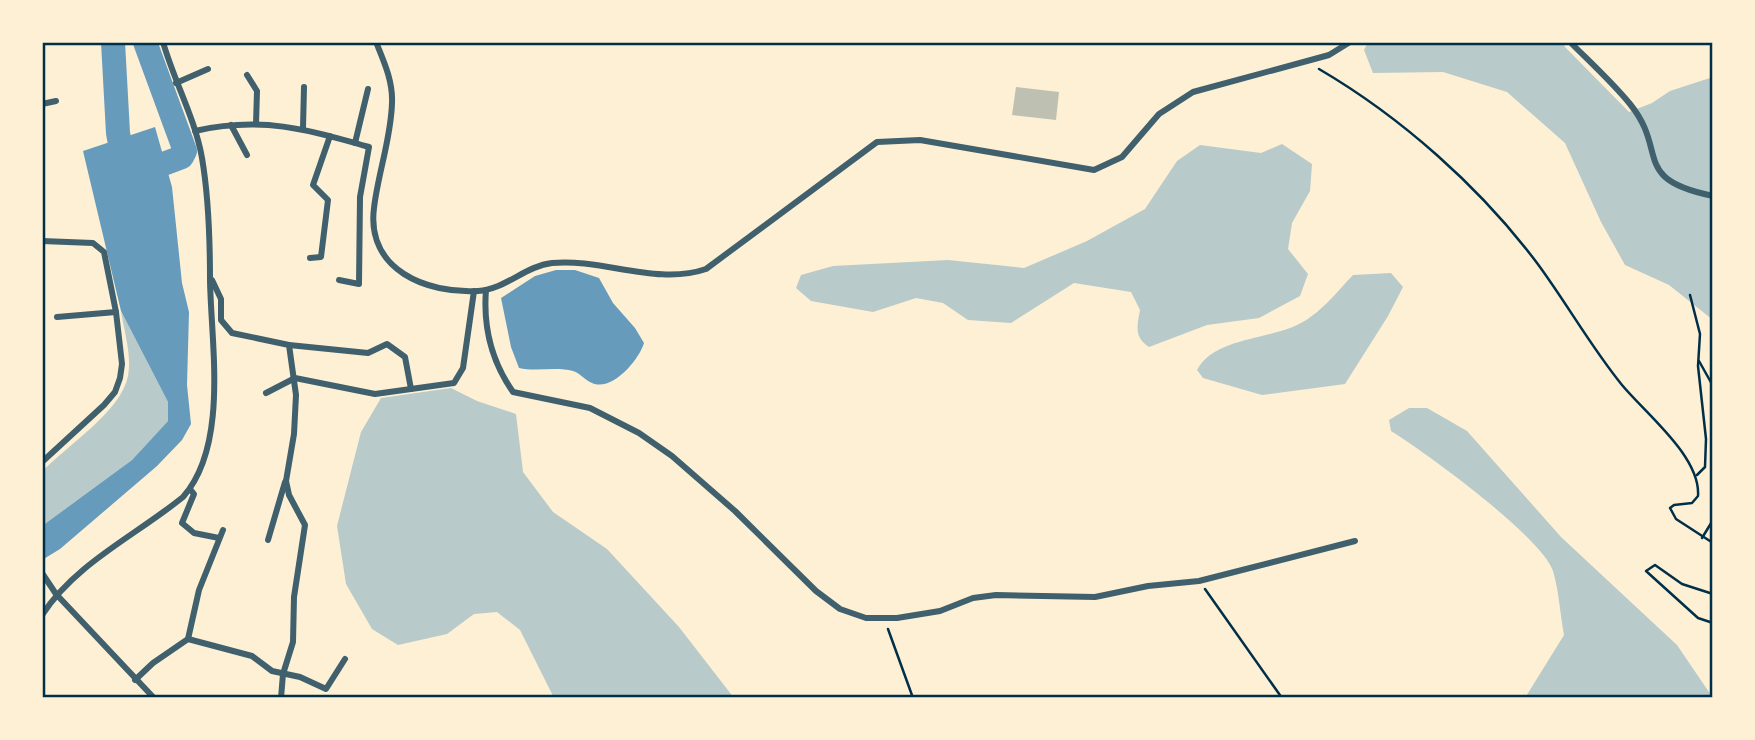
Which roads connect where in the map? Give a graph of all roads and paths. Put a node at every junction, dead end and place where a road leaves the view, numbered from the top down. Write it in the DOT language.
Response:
graph roads {
  1 [pos="163,42"];
  2 [pos="376,42"];
  3 [pos="1350,42"];
  4 [pos="1570,42"];
  5 [pos="1304,60"];
  6 [pos="208,69"];
  7 [pos="247,75"];
  8 [pos="176,83"];
  9 [pos="304,87"];
  10 [pos="368,89"];
  11 [pos="56,101"];
  12 [pos="42,104"];
  13 [pos="256,124"];
  14 [pos="231,125"];
  15 [pos="303,128"];
  16 [pos="195,131"];
  17 [pos="330,136"];
  18 [pos="355,143"];
  19 [pos="247,155"];
  20 [pos="1713,196"];
  21 [pos="42,241"];
  22 [pos="310,258"];
  23 [pos="210,279"];
  24 [pos="339,280"];
  25 [pos="486,290"];
  26 [pos="474,291"];
  27 [pos="1690,295"];
  28 [pos="116,312"];
  29 [pos="57,317"];
  30 [pos="289,345"];
  31 [pos="1699,361"];
  32 [pos="295,378"];
  33 [pos="1713,386"];
  34 [pos="411,389"];
  35 [pos="266,393"];
  36 [pos="42,462"];
  37 [pos="1697,475"];
  38 [pos="286,481"];
  39 [pos="190,489"];
  40 [pos="1713,520"];
  41 [pos="223,530"];
  42 [pos="219,538"];
  43 [pos="1702,538"];
  44 [pos="268,540"];
  45 [pos="1355,541"];
  46 [pos="1713,543"];
  47 [pos="42,573"];
  48 [pos="1199,581"];
  49 [pos="56,594"];
  50 [pos="1713,594"];
  51 [pos="42,615"];
  52 [pos="885,619"];
  53 [pos="1713,623"];
  54 [pos="188,639"];
  55 [pos="345,659"];
  56 [pos="283,674"];
  57 [pos="135,680"];
  58 [pos="149,696"];
  59 [pos="281,698"];
  60 [pos="913,698"];
  61 [pos="1282,698"];
  1 -- 8 [label="street"];
  2 -- 26 [label="street"];
  3 -- 5 [label="street"];
  4 -- 20 [label="street"];
  5 -- 25 [label="street"];
  5 -- 37 [label="path"];
  6 -- 8 [label="street"];
  7 -- 13 [label="street"];
  8 -- 16 [label="street"];
  9 -- 15 [label="street"];
  10 -- 18 [label="street"];
  11 -- 12 [label="street"];
  13 -- 14 [label="street"];
  13 -- 15 [label="street"];
  14 -- 16 [label="street"];
  14 -- 19 [label="street"];
  15 -- 17 [label="street"];
  16 -- 23 [label="street"];
  17 -- 18 [label="street"];
  17 -- 22 [label="street"];
  18 -- 24 [label="street"];
  21 -- 28 [label="street"];
  23 -- 30 [label="street"];
  23 -- 39 [label="street"];
  25 -- 26 [label="street"];
  25 -- 52 [label="street"];
  26 -- 34 [label="street"];
  27 -- 31 [label="path"];
  28 -- 29 [label="street"];
  28 -- 36 [label="street"];
  30 -- 32 [label="street"];
  30 -- 34 [label="street"];
  31 -- 33 [label="path"];
  31 -- 37 [label="path"];
  32 -- 34 [label="street"];
  32 -- 35 [label="street"];
  32 -- 38 [label="street"];
  37 -- 43 [label="path"];
  38 -- 44 [label="street"];
  38 -- 56 [label="street"];
  39 -- 42 [label="street"];
  39 -- 49 [label="street"];
  40 -- 43 [label="path"];
  41 -- 42 [label="street"];
  42 -- 54 [label="street"];
  43 -- 46 [label="path"];
  45 -- 48 [label="street"];
  47 -- 49 [label="street"];
  48 -- 52 [label="street"];
  48 -- 61 [label="path"];
  49 -- 51 [label="street"];
  49 -- 57 [label="street"];
  50 -- 53 [label="path"];
  52 -- 60 [label="path"];
  54 -- 56 [label="street"];
  54 -- 57 [label="street"];
  55 -- 56 [label="street"];
  56 -- 59 [label="street"];
  57 -- 58 [label="street"];
}
